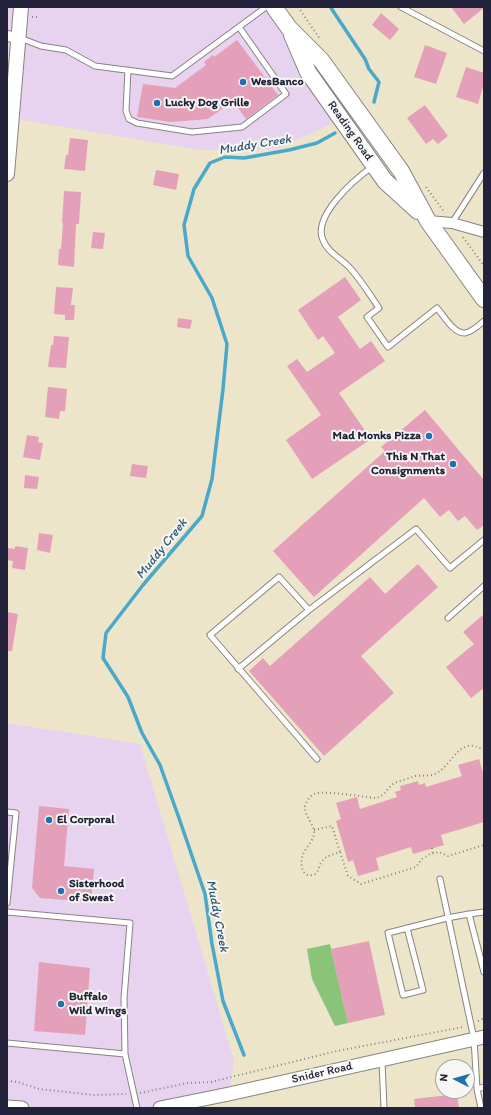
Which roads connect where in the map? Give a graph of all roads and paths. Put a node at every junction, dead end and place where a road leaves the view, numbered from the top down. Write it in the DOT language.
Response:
graph roads {
  1 [pos="22,7"];
  2 [pos="266,7"];
  3 [pos="274,7"];
  4 [pos="298,7"];
  5 [pos="401,7"];
  6 [pos="303,15"];
  7 [pos="239,26"];
  8 [pos="289,28"];
  9 [pos="13,37"];
  10 [pos="484,52"];
  11 [pos="128,70"];
  12 [pos="374,165"];
  13 [pos="7,174"];
  14 [pos="484,174"];
  15 [pos="428,221"];
  16 [pos="452,223"];
  17 [pos="484,232"];
  18 [pos="484,299"];
  19 [pos="484,321"];
  20 [pos="484,540"];
  21 [pos="484,586"];
  22 [pos="309,610"];
  23 [pos="448,618"];
  24 [pos="238,669"];
  25 [pos="484,750"];
  26 [pos="317,759"];
  27 [pos="7,812"];
  28 [pos="314,830"];
  29 [pos="484,845"];
  30 [pos="432,848"];
  31 [pos="340,852"];
  32 [pos="433,854"];
  33 [pos="440,879"];
  34 [pos="7,903"];
  35 [pos="7,912"];
  36 [pos="484,912"];
  37 [pos="469,914"];
  38 [pos="448,918"];
  39 [pos="407,928"];
  40 [pos="484,972"];
  41 [pos="484,1018"];
  42 [pos="471,1026"];
  43 [pos="479,1038"];
  44 [pos="7,1043"];
  45 [pos="125,1054"];
  46 [pos="382,1060"];
  47 [pos="7,1081"];
  48 [pos="484,1088"];
  49 [pos="477,1089"];
  50 [pos="134,1094"];
  51 [pos="484,1096"];
  52 [pos="7,1106"];
  53 [pos="22,1108"];
  54 [pos="137,1108"];
  55 [pos="160,1108"];
  56 [pos="384,1108"];
  57 [pos="481,1108"];
  1 -- 9 [label="main road"];
  2 -- 7 [label="lane"];
  3 -- 8 [label="main road, Reading Road"];
  4 -- 6 [label="path"];
  5 -- 10 [label="lane"];
  7 -- 11 [label="lane"];
  7 -- 11 [label="lane"];
  8 -- 12 [label="main road, Reading Road"];
  8 -- 15 [label="main road, Reading Road"];
  9 -- 11 [label="lane"];
  9 -- 13 [label="main road"];
  12 -- 15 [label="main road, Reading Road"];
  12 -- 19 [label="lane"];
  14 -- 16 [label="lane"];
  15 -- 16 [label="street"];
  15 -- 18 [label="main road, Reading Road"];
  16 -- 17 [label="street"];
  20 -- 22 [label="lane"];
  21 -- 23 [label="lane"];
  22 -- 24 [label="lane"];
  22 -- 24 [label="lane"];
  24 -- 26 [label="lane"];
  25 -- 28 [label="path"];
  27 -- 34 [label="lane"];
  28 -- 31 [label="path"];
  28 -- 31 [label="path"];
  29 -- 32 [label="path"];
  30 -- 32 [label="path"];
  31 -- 32 [label="path"];
  33 -- 38 [label="lane"];
  35 -- 45 [label="lane"];
  36 -- 37 [label="lane"];
  37 -- 38 [label="lane"];
  37 -- 40 [label="lane"];
  38 -- 39 [label="lane"];
  38 -- 42 [label="lane"];
  39 -- 39 [label="lane"];
  41 -- 42 [label="path"];
  42 -- 43 [label="lane"];
  42 -- 50 [label="path"];
  43 -- 46 [label="street, Snider Road"];
  43 -- 49 [label="lane"];
  44 -- 45 [label="lane"];
  45 -- 50 [label="lane"];
  46 -- 55 [label="street, Snider Road"];
  46 -- 56 [label="lane"];
  47 -- 50 [label="path"];
  48 -- 49 [label="lane"];
  49 -- 51 [label="lane"];
  49 -- 57 [label="lane"];
  50 -- 54 [label="lane"];
  52 -- 53 [label="street"];
}
